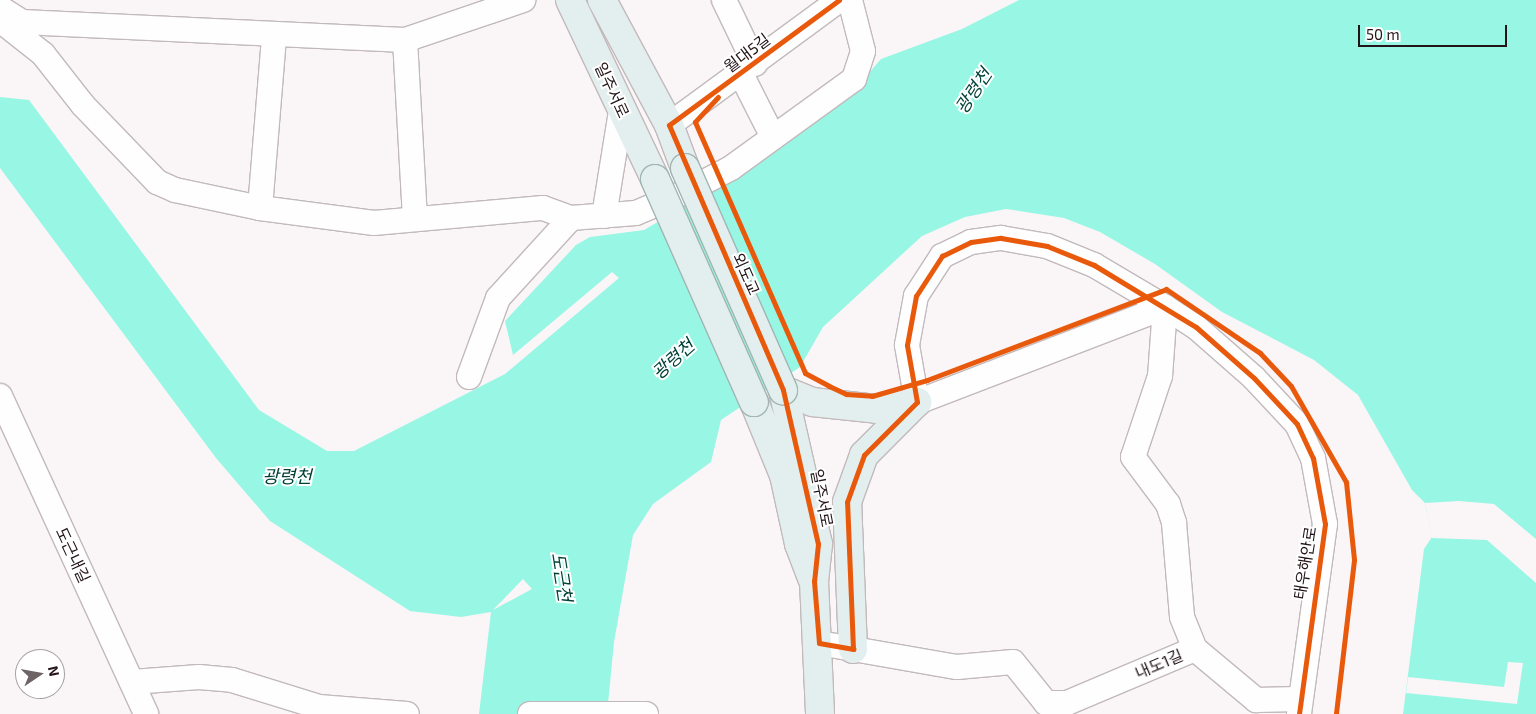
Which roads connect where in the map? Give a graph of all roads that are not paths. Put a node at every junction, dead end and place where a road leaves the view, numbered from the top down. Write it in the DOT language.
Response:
graph roads {
  1 [pos="523,0"];
  2 [pos="570,0"];
  3 [pos="602,0"];
  4 [pos="724,0"];
  5 [pos="839,0"];
  6 [pos="850,0"];
  7 [pos="0,8"];
  8 [pos="0,20"];
  9 [pos="274,36"];
  10 [pos="405,40"];
  11 [pos="748,69"];
  12 [pos="621,111"];
  13 [pos="670,125"];
  14 [pos="773,137"];
  15 [pos="685,168"];
  16 [pos="260,208"];
  17 [pos="604,216"];
  18 [pos="415,218"];
  19 [pos="571,218"];
  20 [pos="1165,308"];
  21 [pos="470,376"];
  22 [pos="783,390"];
  23 [pos="0,396"];
  24 [pos="917,402"];
  25 [pos="814,581"];
  26 [pos="819,643"];
  27 [pos="853,648"];
  28 [pos="1195,648"];
  29 [pos="132,682"];
  30 [pos="1298,706"];
  31 [pos="146,714"];
  32 [pos="407,714"];
  33 [pos="530,714"];
  34 [pos="644,714"];
  35 [pos="820,714"];
  1 -- 10 [label="street"];
  2 -- 12 [label="main road, 일주서로"];
  3 -- 13 [label="main road, 일주서로"];
  4 -- 11 [label="street"];
  5 -- 11 [label="street, 월대5길"];
  6 -- 14 [label="street"];
  7 -- 9 [label="street"];
  8 -- 16 [label="street"];
  9 -- 10 [label="street"];
  9 -- 16 [label="street"];
  10 -- 18 [label="street"];
  11 -- 13 [label="street, 월대5길"];
  11 -- 14 [label="street"];
  12 -- 17 [label="street"];
  12 -- 25 [label="main road, 일주서로, bridge"];
  13 -- 15 [label="main road, 일주서로"];
  14 -- 17 [label="street"];
  15 -- 22 [label="main road, 외도교, bridge"];
  16 -- 18 [label="street"];
  17 -- 19 [label="street"];
  18 -- 19 [label="street"];
  19 -- 21 [label="street"];
  20 -- 24 [label="street"];
  20 -- 24 [label="street, 태우해안로"];
  20 -- 28 [label="street, 내도1길"];
  20 -- 30 [label="street, 태우해안로"];
  22 -- 24 [label="main road"];
  22 -- 25 [label="main road, 일주서로"];
  23 -- 29 [label="street, 도근내길"];
  24 -- 27 [label="main road"];
  25 -- 26 [label="main road, 일주서로"];
  26 -- 27 [label="street, 내도1길"];
  26 -- 35 [label="main road, 일주서로"];
  27 -- 28 [label="street, 내도1길"];
  28 -- 30 [label="street"];
  29 -- 31 [label="street, 도근내길"];
  29 -- 32 [label="street"];
  33 -- 34 [label="street"];
}
